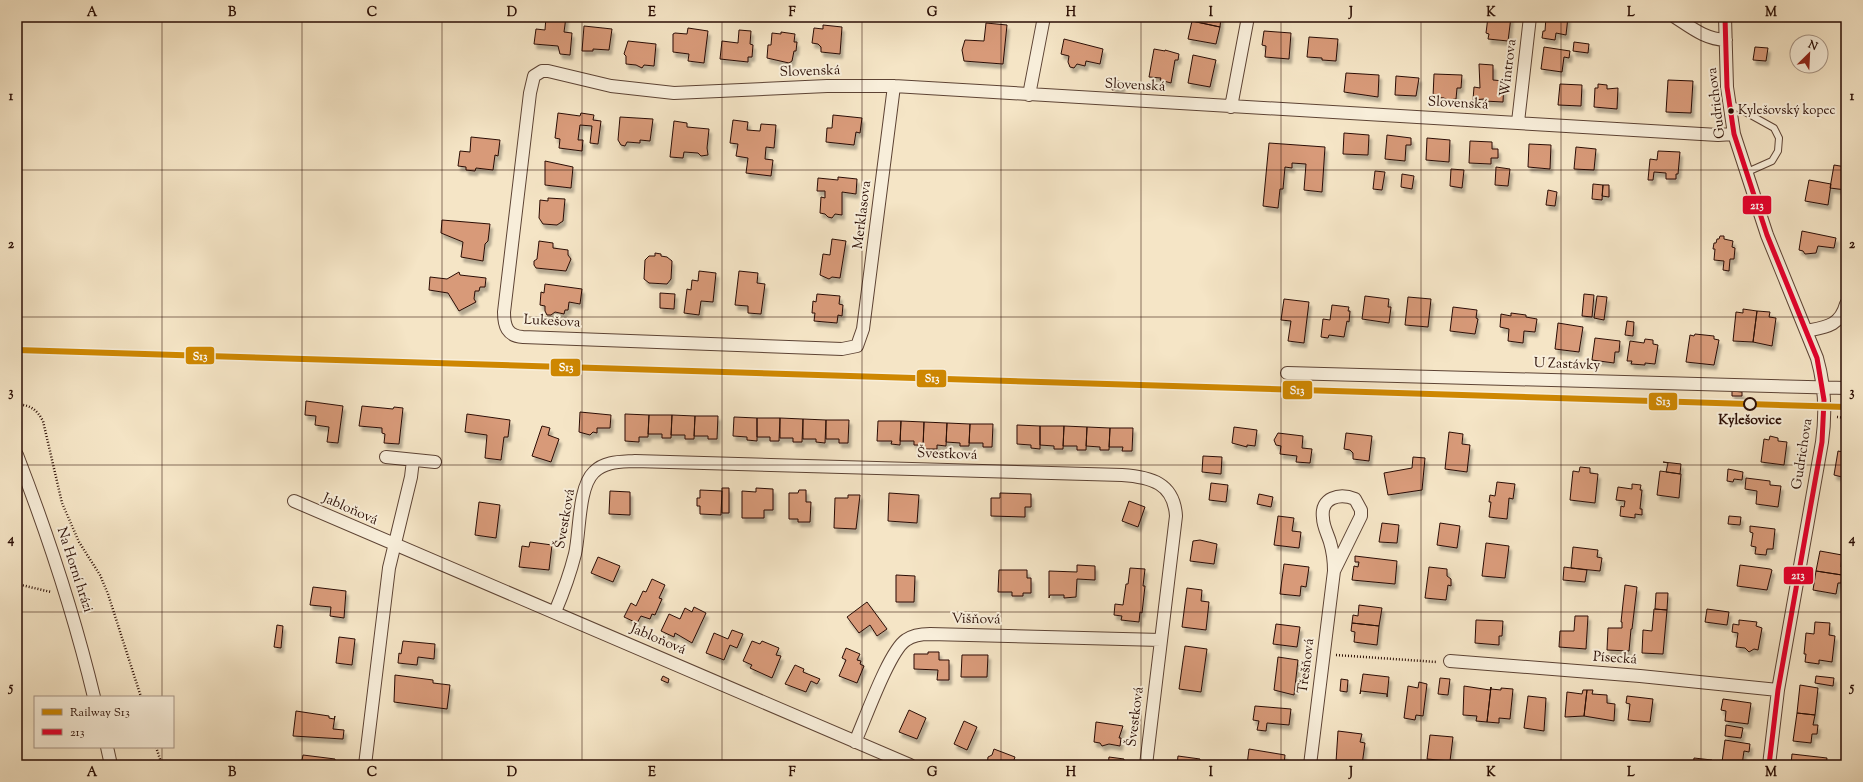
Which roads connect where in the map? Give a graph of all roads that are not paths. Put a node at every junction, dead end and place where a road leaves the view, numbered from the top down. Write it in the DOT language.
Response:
graph roads {
  1 [pos="1044,17"];
  2 [pos="1248,17"];
  3 [pos="1530,17"];
  4 [pos="1675,17"];
  5 [pos="1725,17"];
  6 [pos="1726,40"];
  7 [pos="537,72"];
  8 [pos="894,86"];
  9 [pos="1029,95"];
  10 [pos="1729,103"];
  11 [pos="1231,107"];
  12 [pos="1518,122"];
  13 [pos="1734,134"];
  14 [pos="1746,173"];
  15 [pos="1846,304"];
  16 [pos="1806,331"];
  17 [pos="857,346"];
  18 [pos="1287,373"];
  19 [pos="1823,388"];
  20 [pos="1846,388"];
  21 [pos="17,455"];
  22 [pos="386,457"];
  23 [pos="413,460"];
  24 [pos="436,462"];
  25 [pos="294,501"];
  26 [pos="394,546"];
  27 [pos="1334,570"];
  28 [pos="555,612"];
  29 [pos="1161,640"];
  30 [pos="1450,661"];
  31 [pos="1778,690"];
  32 [pos="94,696"];
  33 [pos="856,742"];
  34 [pos="107,748"];
  35 [pos="111,765"];
  36 [pos="365,765"];
  37 [pos="910,765"];
  38 [pos="1146,765"];
  39 [pos="1310,765"];
  40 [pos="1769,765"];
  1 -- 9 [label="street"];
  2 -- 11 [label="street"];
  3 -- 12 [label="street, Wintrova"];
  4 -- 6 [label="street"];
  5 -- 6 [label="street, Gudrichova"];
  6 -- 10 [label="street, Gudrichova"];
  7 -- 8 [label="street, Slovenská"];
  7 -- 17 [label="street, Lukešova"];
  8 -- 9 [label="street, Slovenská"];
  8 -- 17 [label="street, Merklasova"];
  9 -- 11 [label="street, Slovenská"];
  10 -- 13 [label="street, Gudrichova"];
  10 -- 14 [label="lane"];
  11 -- 12 [label="street, Slovenská"];
  12 -- 13 [label="street, Slovenská"];
  13 -- 14 [label="street, Gudrichova"];
  14 -- 16 [label="street, Gudrichova"];
  15 -- 16 [label="street"];
  16 -- 19 [label="street, Gudrichova"];
  18 -- 19 [label="street, U Zastávky"];
  19 -- 20 [label="street, U Zastávky"];
  19 -- 31 [label="street, Gudrichova"];
  21 -- 32 [label="street, Na Horní hrázi"];
  22 -- 23 [label="street"];
  23 -- 24 [label="street"];
  23 -- 26 [label="street"];
  25 -- 26 [label="street, Jabloňová"];
  26 -- 28 [label="street, Jabloňová"];
  26 -- 36 [label="street"];
  27 -- 27 [label="street, Třešňová"];
  27 -- 39 [label="street, Třešňová"];
  28 -- 29 [label="street, Švestková"];
  28 -- 33 [label="street, Jabloňová"];
  29 -- 33 [label="street, Višňová"];
  29 -- 38 [label="street, Švestková"];
  30 -- 31 [label="street, Písecká"];
  31 -- 40 [label="street, Gudrichova"];
  33 -- 37 [label="street, Jabloňová"];
  34 -- 35 [label="street"];
}
